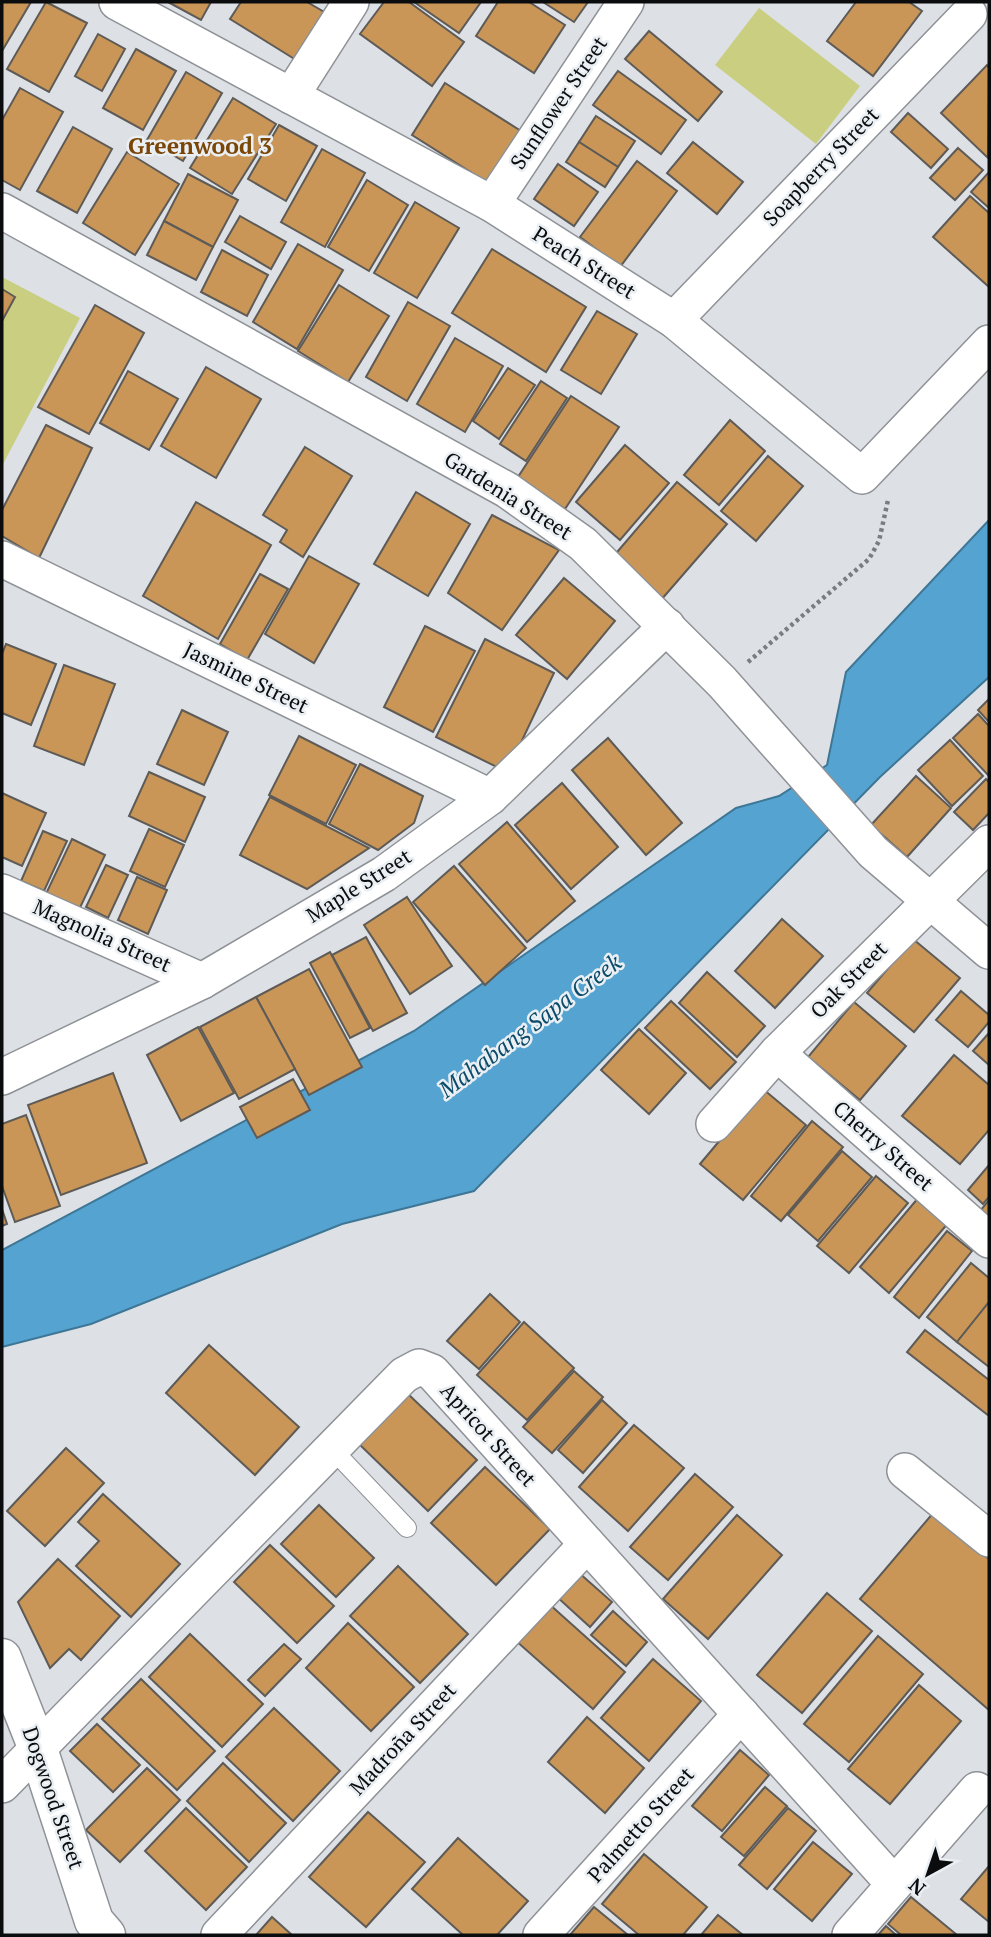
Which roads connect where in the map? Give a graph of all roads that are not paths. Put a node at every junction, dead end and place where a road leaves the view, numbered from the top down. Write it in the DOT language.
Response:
graph roads {
  1 [pos="117,2"];
  2 [pos="351,2"];
  3 [pos="626,2"];
  4 [pos="969,14"];
  5 [pos="292,96"];
  6 [pos="492,204"];
  7 [pos="2,211"];
  8 [pos="674,320"];
  9 [pos="989,343"];
  10 [pos="2,559"];
  11 [pos="667,625"];
  12 [pos="490,797"];
  13 [pos="989,843"];
  14 [pos="2,892"];
  15 [pos="929,900"];
  16 [pos="989,951"];
  17 [pos="202,981"];
  18 [pos="777,1053"];
  19 [pos="2,1077"];
  20 [pos="715,1124"];
  21 [pos="989,1240"];
  22 [pos="332,1449"];
  23 [pos="905,1471"];
  24 [pos="407,1528"];
  25 [pos="989,1539"];
  26 [pos="587,1544"];
  27 [pos="2,1658"];
  28 [pos="741,1714"];
  29 [pos="38,1749"];
  30 [pos="2,1786"];
  31 [pos="978,1790"];
  32 [pos="894,1884"];
  33 [pos="106,1935"];
  34 [pos="219,1935"];
  35 [pos="541,1935"];
  36 [pos="850,1935"];
  1 -- 5 [label="street, Peach Street"];
  2 -- 5 [label="street"];
  3 -- 6 [label="street, Sunflower Street"];
  4 -- 8 [label="street, Soapberry Street"];
  5 -- 6 [label="street, Peach Street"];
  6 -- 8 [label="street, Peach Street"];
  7 -- 11 [label="street, Gardenia Street"];
  8 -- 9 [label="street, Peach Street"];
  10 -- 12 [label="street, Jasmine Street"];
  11 -- 12 [label="street, Maple Street"];
  11 -- 15 [label="street, Gardenia Street"];
  12 -- 17 [label="street, Maple Street"];
  13 -- 15 [label="street, Oak Street"];
  14 -- 17 [label="street, Magnolia Street"];
  15 -- 16 [label="street, Gardenia Street"];
  15 -- 18 [label="street, Oak Street"];
  17 -- 19 [label="street, Maple Street"];
  18 -- 20 [label="street, Oak Street"];
  18 -- 21 [label="street, Cherry Street"];
  22 -- 24 [label="lane"];
  22 -- 26 [label="street, Apricot Street"];
  22 -- 29 [label="street, Apricot Street"];
  23 -- 25 [label="street"];
  26 -- 28 [label="street, Apricot Street"];
  26 -- 34 [label="street, Madroña Street"];
  27 -- 29 [label="street, Dogwood Street"];
  28 -- 32 [label="street, Apricot Street"];
  28 -- 35 [label="street, Palmetto Street"];
  29 -- 30 [label="street, Apricot Street"];
  29 -- 33 [label="street, Dogwood Street"];
  31 -- 32 [label="street"];
  32 -- 36 [label="street"];
}
